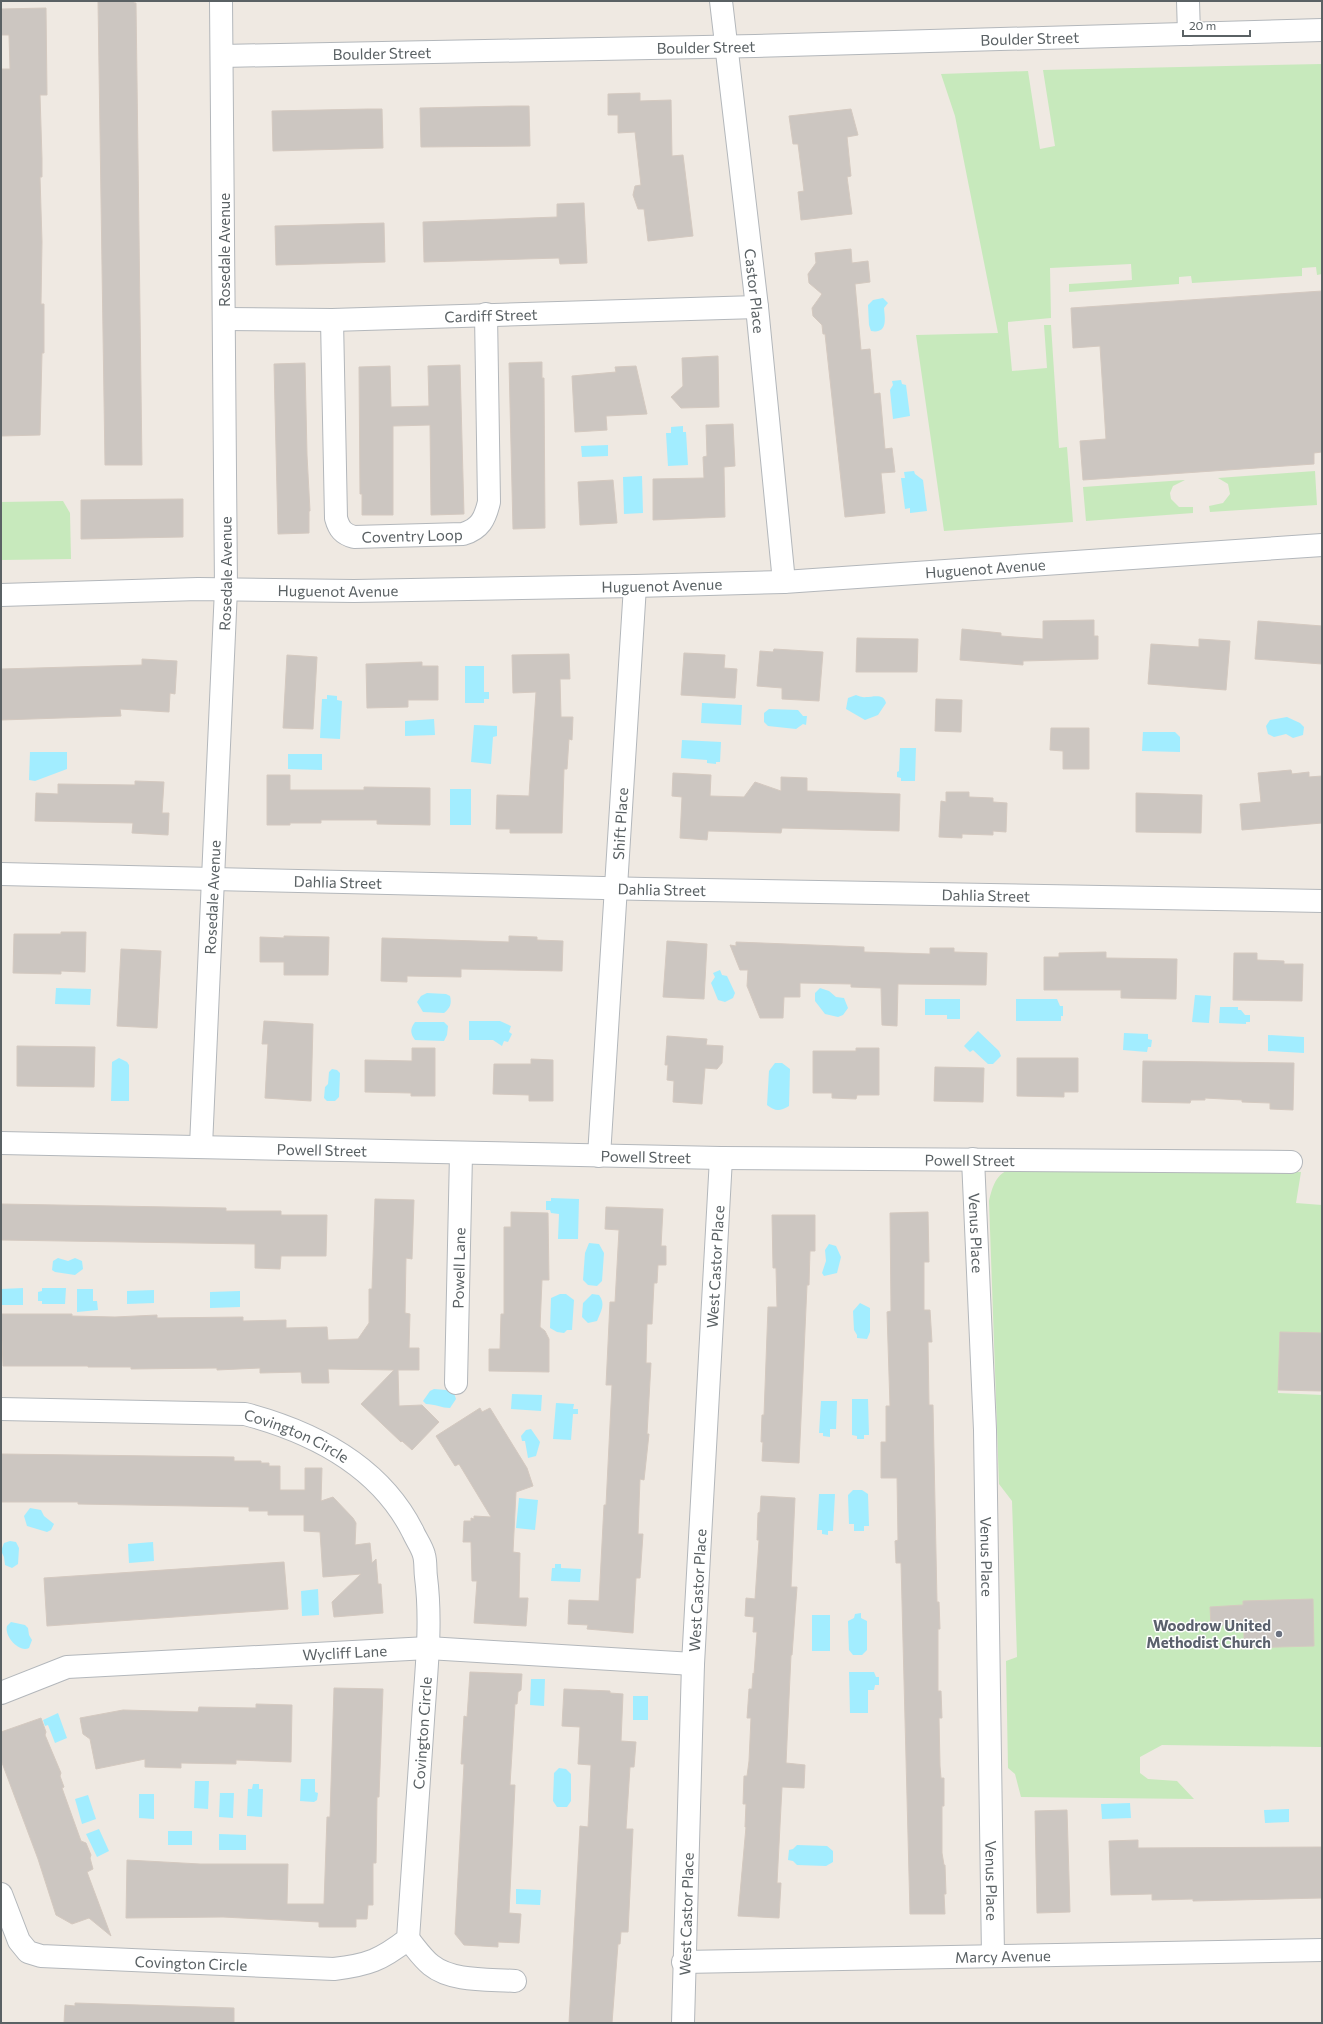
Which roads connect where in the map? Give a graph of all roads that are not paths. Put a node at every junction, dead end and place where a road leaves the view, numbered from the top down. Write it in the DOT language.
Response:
graph roads {
  1 [pos="221,1"];
  2 [pos="721,1"];
  3 [pos="1188,1"];
  4 [pos="1322,30"];
  5 [pos="1189,34"];
  6 [pos="726,47"];
  7 [pos="222,56"];
  8 [pos="757,307"];
  9 [pos="486,314"];
  10 [pos="224,320"];
  11 [pos="332,320"];
  12 [pos="1322,546"];
  13 [pos="784,582"];
  14 [pos="635,586"];
  15 [pos="226,589"];
  16 [pos="1,595"];
  17 [pos="1,874"];
  18 [pos="214,880"];
  19 [pos="616,887"];
  20 [pos="1322,901"];
  21 [pos="1,1144"];
  22 [pos="201,1146"];
  23 [pos="461,1154"];
  24 [pos="599,1156"];
  25 [pos="721,1158"];
  26 [pos="973,1158"];
  27 [pos="1291,1162"];
  28 [pos="456,1383"];
  29 [pos="1,1409"];
  30 [pos="428,1648"];
  31 [pos="693,1664"];
  32 [pos="1,1693"];
  33 [pos="1,1894"];
  34 [pos="408,1939"];
  35 [pos="1322,1950"];
  36 [pos="993,1955"];
  37 [pos="684,1962"];
  38 [pos="515,1981"];
  39 [pos="683,2023"];
  1 -- 7 [label="street, Rosedale Avenue"];
  2 -- 6 [label="street, Castor Place"];
  3 -- 5 [label="street"];
  4 -- 5 [label="street, Boulder Street"];
  5 -- 6 [label="street, Boulder Street"];
  6 -- 7 [label="street, Boulder Street"];
  6 -- 8 [label="street, Castor Place"];
  7 -- 10 [label="street, Rosedale Avenue"];
  8 -- 9 [label="street, Cardiff Street"];
  8 -- 13 [label="street, Castor Place"];
  9 -- 11 [label="street, Cardiff Street"];
  9 -- 11 [label="street, Coventry Loop"];
  10 -- 11 [label="street, Cardiff Street"];
  10 -- 15 [label="street, Rosedale Avenue"];
  12 -- 13 [label="street, Huguenot Avenue"];
  13 -- 14 [label="street, Huguenot Avenue"];
  14 -- 15 [label="street, Huguenot Avenue"];
  14 -- 19 [label="street, Shift Place"];
  15 -- 16 [label="street, Huguenot Avenue"];
  15 -- 18 [label="street, Rosedale Avenue"];
  17 -- 18 [label="street, Dahlia Street"];
  18 -- 19 [label="street, Dahlia Street"];
  18 -- 22 [label="street, Rosedale Avenue"];
  19 -- 20 [label="street, Dahlia Street"];
  19 -- 24 [label="street, Shift Place"];
  21 -- 22 [label="street, Powell Street"];
  22 -- 23 [label="street, Powell Street"];
  23 -- 24 [label="street, Powell Street"];
  23 -- 28 [label="street, Powell Lane"];
  24 -- 25 [label="street, Powell Street"];
  25 -- 26 [label="street, Powell Street"];
  25 -- 31 [label="street, West Castor Place"];
  26 -- 27 [label="street, Powell Street"];
  26 -- 36 [label="street, Venus Place"];
  29 -- 30 [label="street, Covington Circle"];
  30 -- 31 [label="street, Wycliff Lane"];
  30 -- 32 [label="street, Wycliff Lane"];
  30 -- 34 [label="street, Covington Circle"];
  31 -- 37 [label="street, West Castor Place"];
  33 -- 34 [label="street, Covington Circle"];
  34 -- 38 [label="street"];
  35 -- 36 [label="street, Marcy Avenue"];
  36 -- 37 [label="street, Marcy Avenue"];
  37 -- 39 [label="street, West Castor Place"];
}
